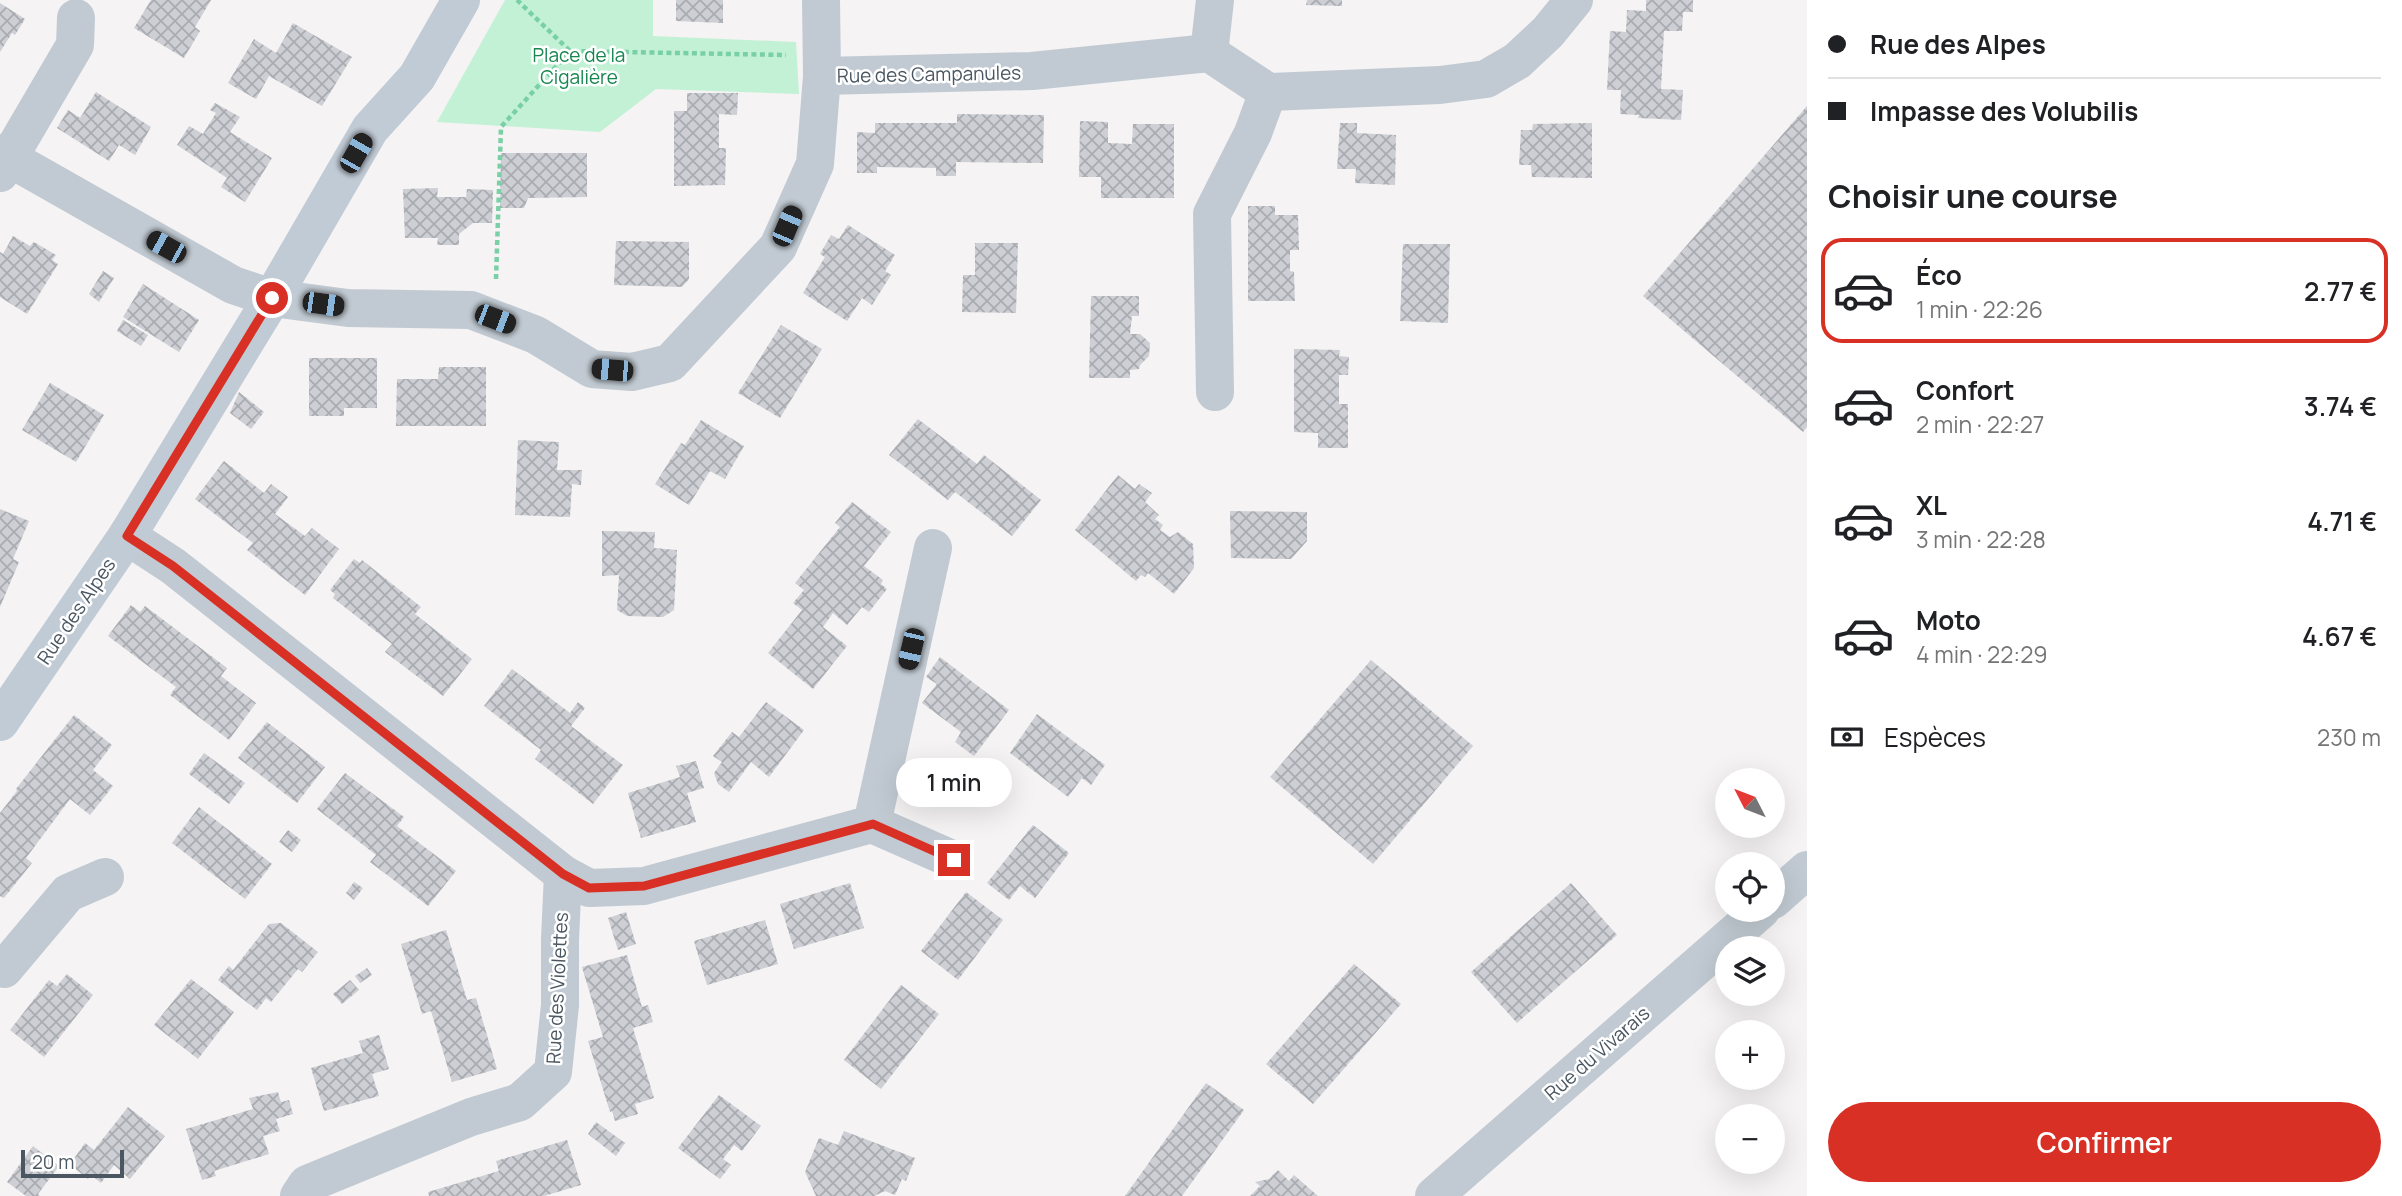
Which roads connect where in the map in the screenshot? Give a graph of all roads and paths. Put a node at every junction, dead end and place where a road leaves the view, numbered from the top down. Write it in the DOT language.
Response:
graph roads {
  1 [pos="461,0"];
  2 [pos="517,0"];
  3 [pos="821,0"];
  4 [pos="1215,0"];
  5 [pos="1574,0"];
  6 [pos="76,18"];
  7 [pos="570,51"];
  8 [pos="1209,53"];
  9 [pos="822,66"];
  10 [pos="1268,92"];
  11 [pos="3,162"];
  12 [pos="272,298"];
  13 [pos="495,319"];
  14 [pos="1215,392"];
  15 [pos="127,536"];
  16 [pos="933,548"];
  17 [pos="0,722"];
  18 [pos="873,824"];
  19 [pos="954,860"];
  20 [pos="1807,870"];
  21 [pos="563,874"];
  22 [pos="105,877"];
  23 [pos="1785,889"];
  24 [pos="1748,922"];
  25 [pos="1,970"];
  26 [pos="1443,1193"];
  27 [pos="299,1196"];
  1 -- 12 [label="street, Rue des Alpes"];
  2 -- 7 [label="path"];
  3 -- 9 [label="street"];
  4 -- 8 [label="street"];
  5 -- 10 [label="street"];
  6 -- 11 [label="street"];
  7 -- 9 [label="path"];
  7 -- 13 [label="path"];
  8 -- 9 [label="street, Rue des Campanules"];
  8 -- 10 [label="street"];
  9 -- 13 [label="street, Rue des Campanules"];
  10 -- 14 [label="street"];
  11 -- 12 [label="street, Rue des Campanules"];
  12 -- 13 [label="street, Rue des Campanules"];
  12 -- 15 [label="street, Rue des Alpes"];
  15 -- 17 [label="street, Rue des Alpes"];
  15 -- 21 [label="street"];
  16 -- 18 [label="street"];
  18 -- 19 [label="street"];
  18 -- 21 [label="street"];
  20 -- 23 [label="street"];
  21 -- 27 [label="street, Rue des Violettes"];
  22 -- 25 [label="street"];
  24 -- 26 [label="street, Rue du Vivarais"];
}
